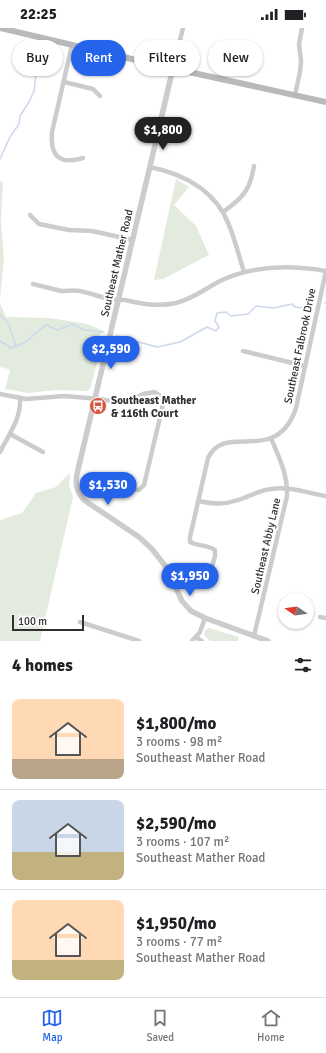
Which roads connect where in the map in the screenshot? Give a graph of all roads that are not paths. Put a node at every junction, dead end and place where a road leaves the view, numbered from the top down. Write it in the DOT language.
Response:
graph roads {
  1 [pos="0,28"];
  2 [pos="183,28"];
  3 [pos="302,28"];
  4 [pos="180,40"];
  5 [pos="71,45"];
  6 [pos="71,50"];
  7 [pos="200,74"];
  8 [pos="171,76"];
  9 [pos="64,82"];
  10 [pos="295,95"];
  11 [pos="100,96"];
  12 [pos="326,102"];
  13 [pos="83,158"];
  14 [pos="254,166"];
  15 [pos="150,167"];
  16 [pos="223,212"];
  17 [pos="30,215"];
  18 [pos="133,240"];
  19 [pos="326,271"];
  20 [pos="244,272"];
  21 [pos="33,284"];
  22 [pos="118,300"];
  23 [pos="243,351"];
  24 [pos="305,366"];
  25 [pos="0,394"];
  26 [pos="20,399"];
  27 [pos="95,399"];
  28 [pos="10,434"];
  29 [pos="271,438"];
  30 [pos="0,452"];
  31 [pos="43,452"];
  32 [pos="116,478"];
  33 [pos="287,488"];
  34 [pos="326,496"];
  35 [pos="198,501"];
  36 [pos="208,582"];
  37 [pos="320,617"];
  38 [pos="205,618"];
  39 [pos="326,618"];
  40 [pos="80,622"];
  41 [pos="254,636"];
  42 [pos="196,637"];
  43 [pos="139,641"];
  44 [pos="192,641"];
  45 [pos="202,641"];
  46 [pos="268,641"];
  1 -- 5 [label="main road"];
  2 -- 4 [label="street, Southeast Mather Road"];
  3 -- 10 [label="street"];
  6 -- 9 [label="street"];
  7 -- 10 [label="main road"];
  8 -- 15 [label="street, Southeast Mather Road"];
  9 -- 11 [label="street"];
  9 -- 13 [label="street"];
  10 -- 12 [label="main road"];
  14 -- 16 [label="street"];
  15 -- 16 [label="street"];
  15 -- 18 [label="street, Southeast Mather Road"];
  16 -- 20 [label="street"];
  17 -- 18 [label="street"];
  18 -- 22 [label="street, Southeast Mather Road"];
  19 -- 20 [label="street"];
  19 -- 24 [label="street, Southeast Falbrook Drive"];
  20 -- 22 [label="street"];
  21 -- 22 [label="street"];
  22 -- 27 [label="street, Southeast Mather Road"];
  23 -- 24 [label="street"];
  24 -- 29 [label="street, Southeast Falbrook Drive"];
  25 -- 26 [label="street"];
  26 -- 27 [label="street"];
  26 -- 28 [label="street"];
  27 -- 32 [label="street"];
  27 -- 38 [label="street, Southeast Mather Road"];
  28 -- 30 [label="street"];
  28 -- 31 [label="street"];
  29 -- 33 [label="street, Southeast Abby Lane"];
  29 -- 35 [label="street, Southeast Falbrook Drive"];
  33 -- 34 [label="street"];
  33 -- 35 [label="street"];
  33 -- 41 [label="street, Southeast Abby Lane"];
  35 -- 36 [label="street, Southeast Falbrook Drive"];
  37 -- 39 [label="street"];
  38 -- 41 [label="street, Southeast Mather Road"];
  38 -- 42 [label="street"];
  40 -- 43 [label="street"];
  41 -- 46 [label="street, Southeast Mather Road"];
  42 -- 44 [label="street"];
  42 -- 45 [label="street"];
}
